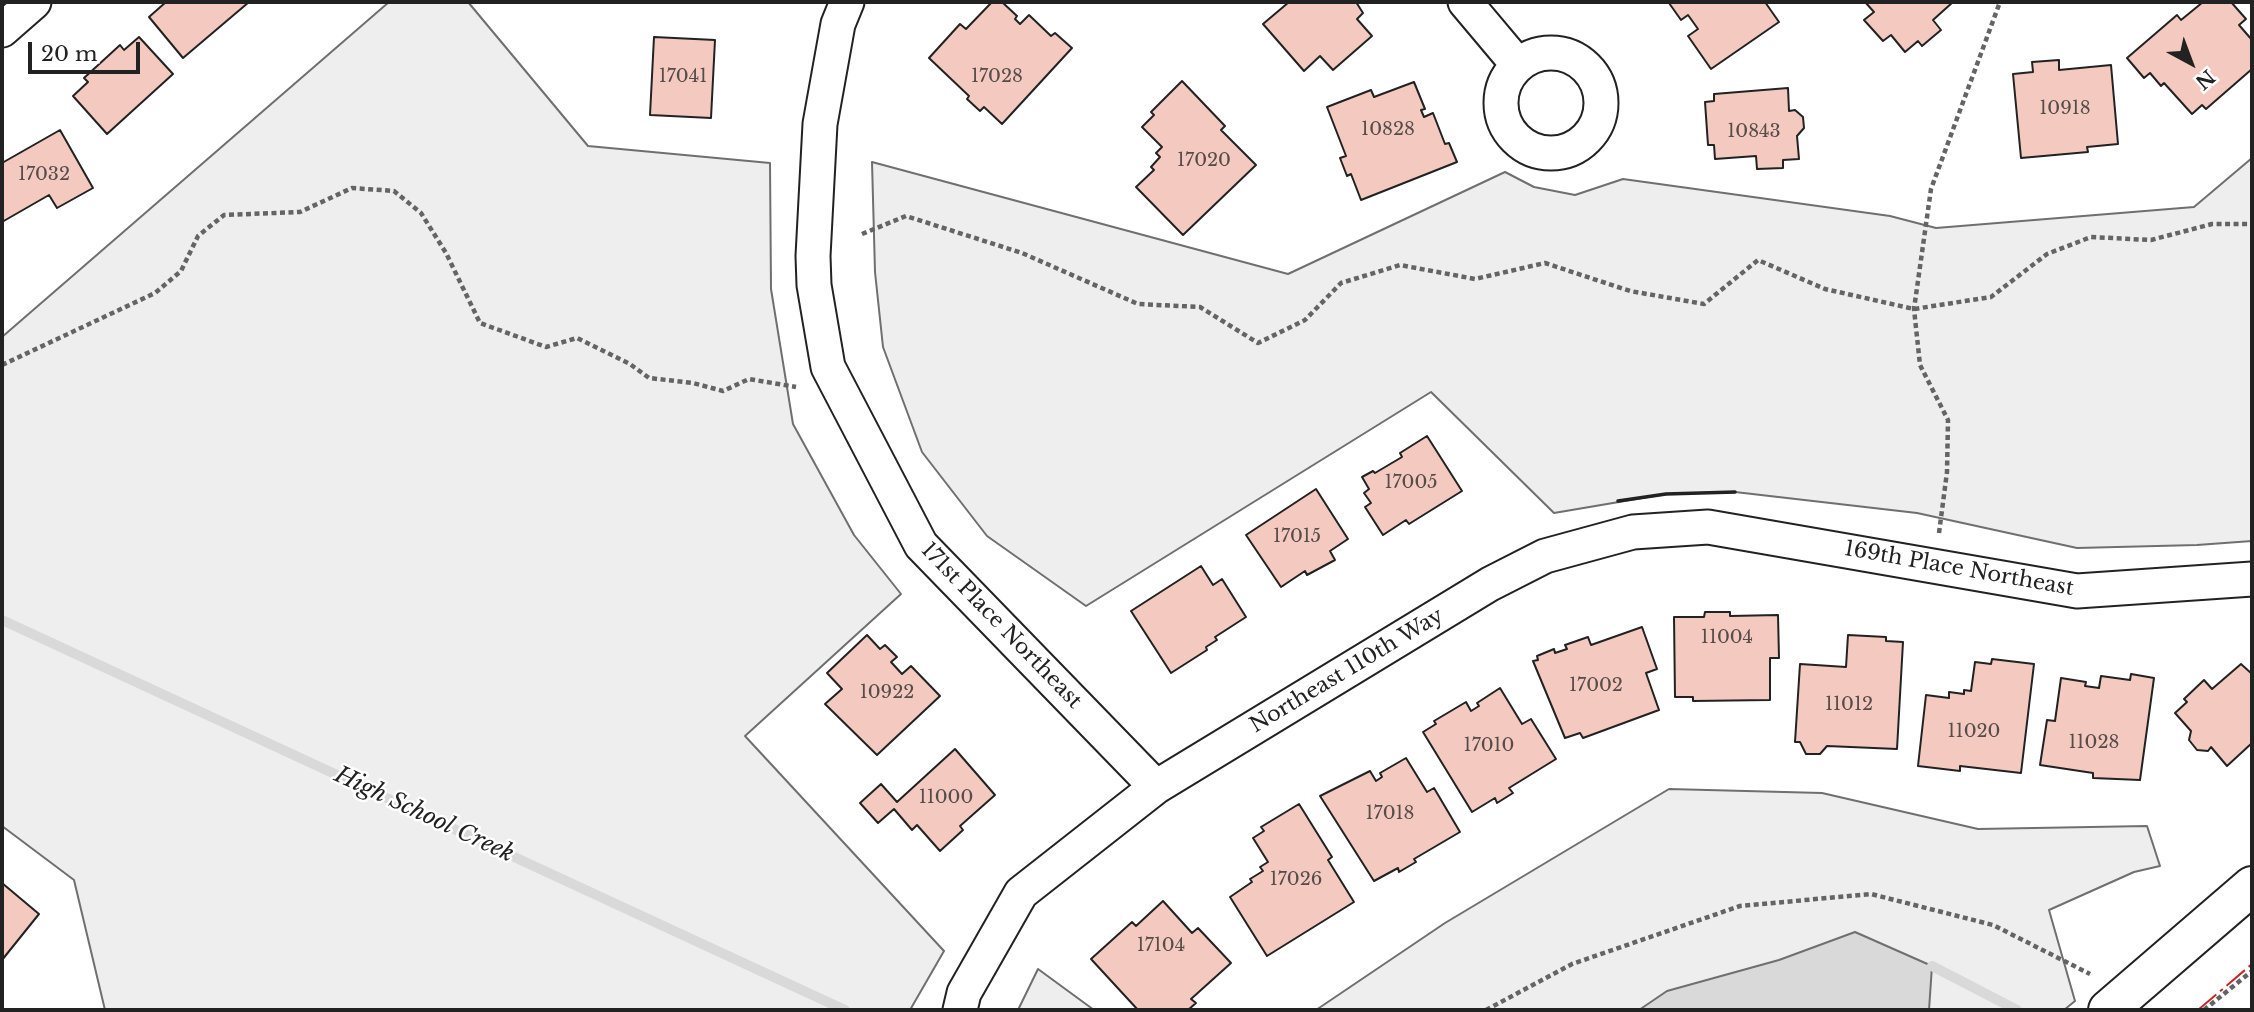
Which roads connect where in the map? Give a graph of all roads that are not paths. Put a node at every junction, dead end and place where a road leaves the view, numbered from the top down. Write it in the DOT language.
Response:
graph roads {
  1 [pos="34,2"];
  2 [pos="847,2"];
  3 [pos="1465,2"];
  4 [pos="2,30"];
  5 [pos="1518,65"];
  6 [pos="1708,527"];
  7 [pos="2252,579"];
  8 [pos="1156,787"];
  9 [pos="2252,886"];
  10 [pos="2103,994"];
  11 [pos="960,1010"];
  1 -- 4 [label="street"];
  2 -- 8 [label="street, 171st Place Northeast"];
  3 -- 5 [label="street"];
  6 -- 7 [label="street, 169th Place Northeast"];
  6 -- 8 [label="street, Northeast 110th Way"];
  8 -- 11 [label="street, Northeast 110th Way"];
  9 -- 10 [label="street"];
}
